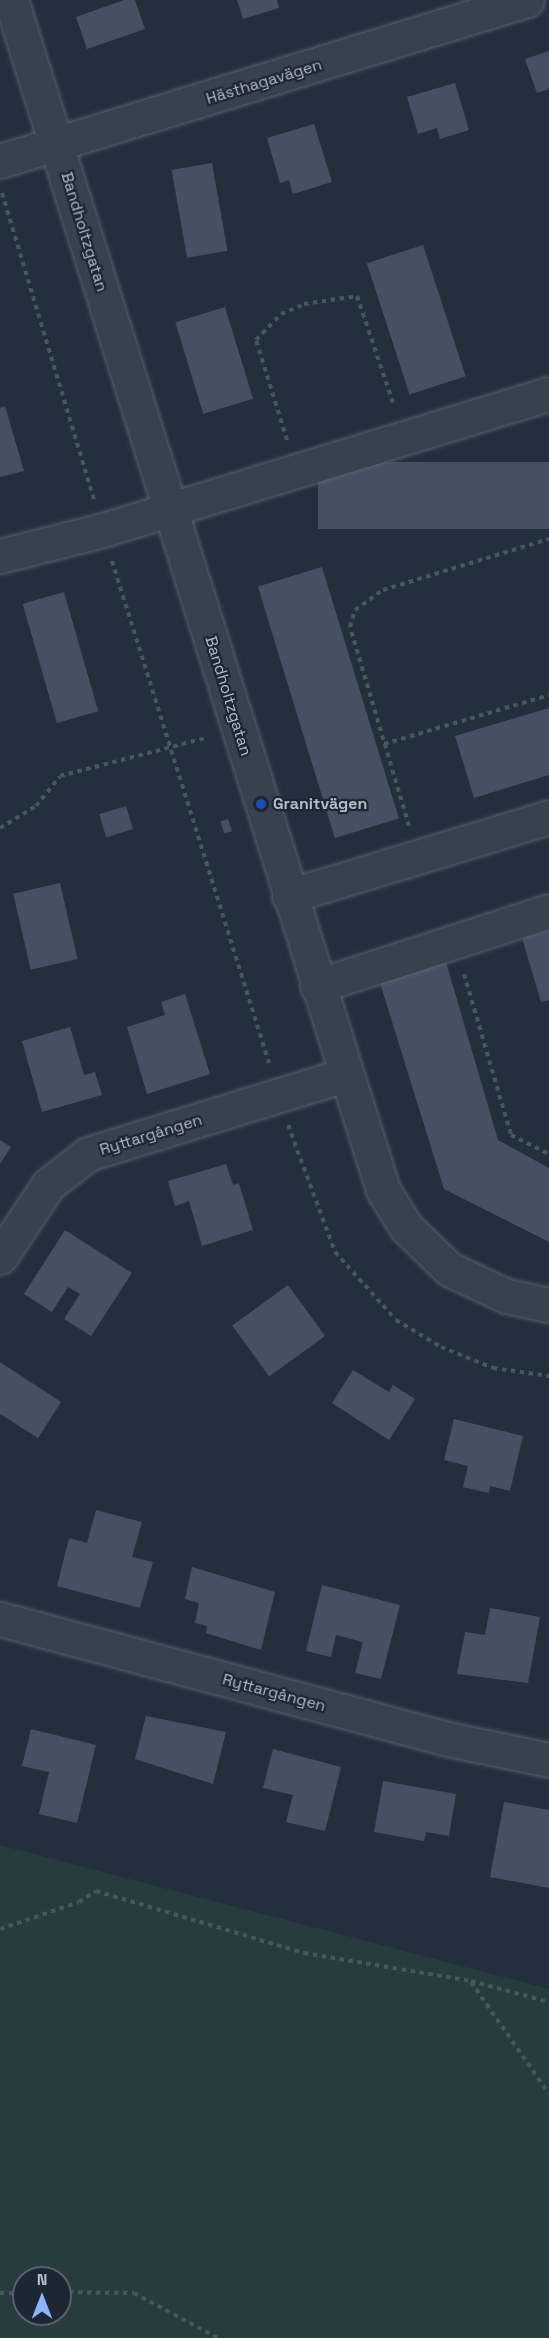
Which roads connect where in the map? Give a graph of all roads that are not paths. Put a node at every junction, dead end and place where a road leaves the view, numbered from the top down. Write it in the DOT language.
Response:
graph roads {
  1 [pos="11,0"];
  2 [pos="527,0"];
  3 [pos="57,143"];
  4 [pos="0,161"];
  5 [pos="549,394"];
  6 [pos="170,509"];
  7 [pos="0,556"];
  8 [pos="549,817"];
  9 [pos="289,896"];
  10 [pos="549,911"];
  11 [pos="317,986"];
  12 [pos="345,1075"];
  13 [pos="0,1257"];
  14 [pos="549,1305"];
  15 [pos="0,1619"];
  16 [pos="549,1760"];
  1 -- 3 [label="street, Bandholtzgatan"];
  2 -- 3 [label="street, Hästhagavägen"];
  3 -- 4 [label="street, Hästhagavägen"];
  3 -- 6 [label="street, Bandholtzgatan"];
  5 -- 6 [label="street"];
  6 -- 7 [label="street"];
  6 -- 9 [label="street, Bandholtzgatan"];
  8 -- 9 [label="street"];
  9 -- 11 [label="street, Bandholtzgatan"];
  10 -- 11 [label="street"];
  11 -- 12 [label="street, Bandholtzgatan"];
  12 -- 13 [label="street, Ryttargången"];
  12 -- 14 [label="street, Bandholtzgatan"];
  15 -- 16 [label="street, Ryttargången"];
}
